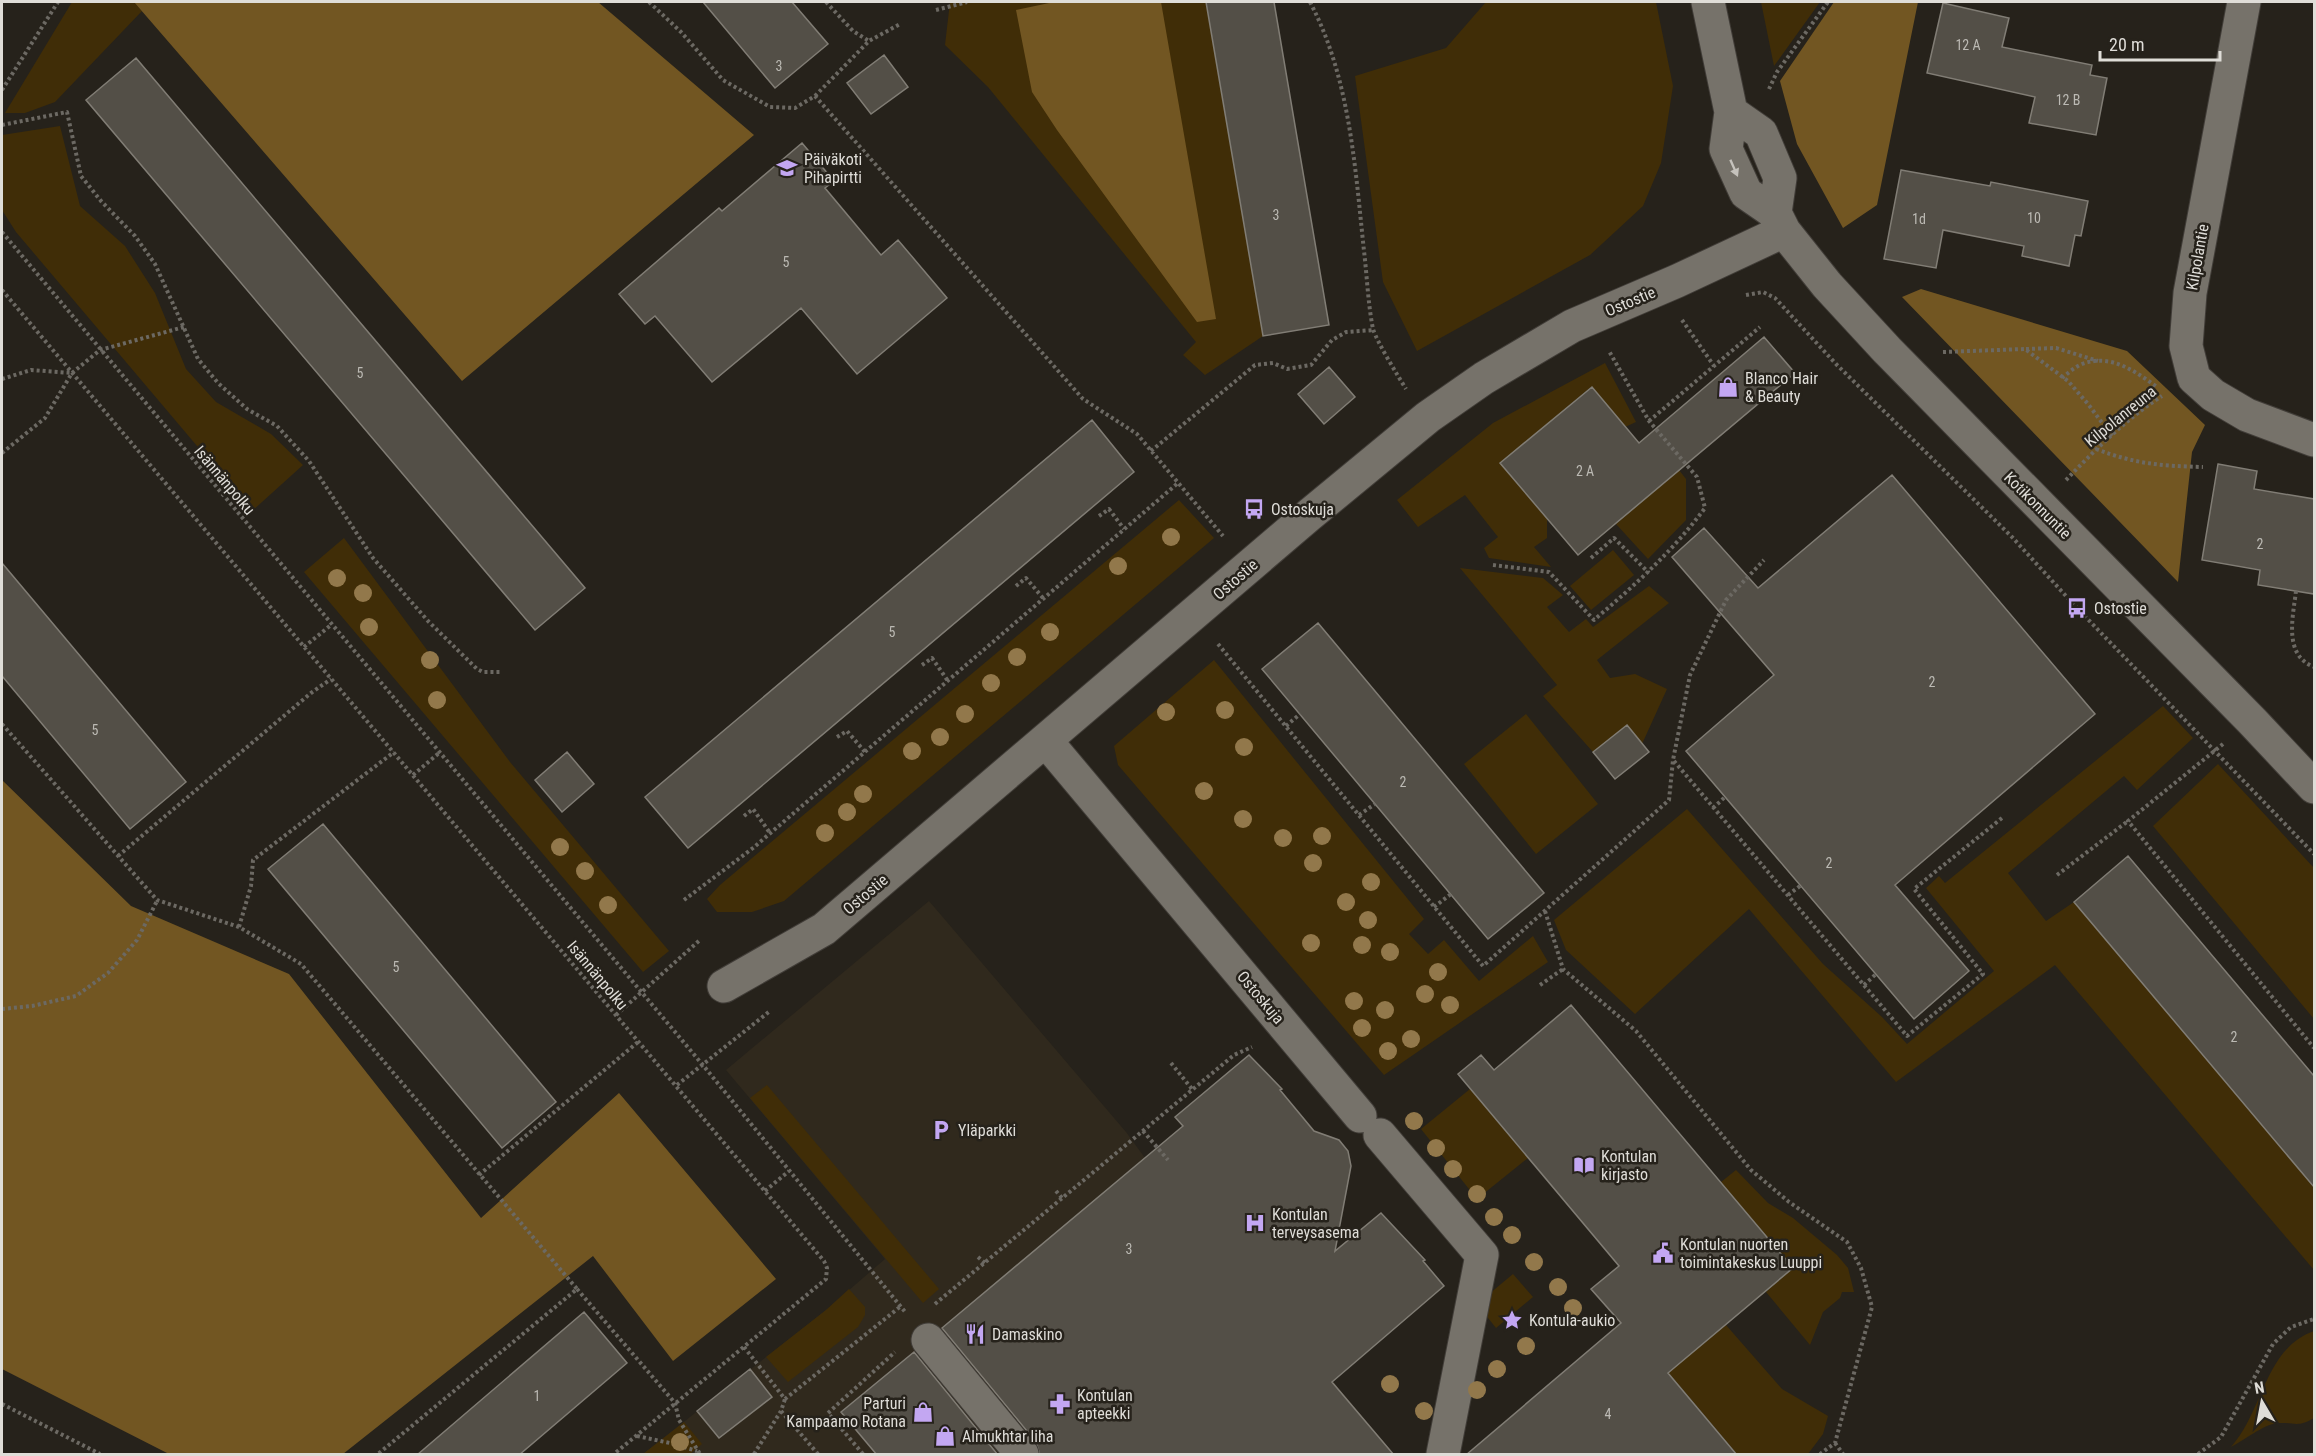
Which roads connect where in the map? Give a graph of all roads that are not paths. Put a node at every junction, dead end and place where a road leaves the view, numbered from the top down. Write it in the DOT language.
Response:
graph roads {
  1 [pos="1708,2"];
  2 [pos="2244,2"];
  3 [pos="1779,222"];
  4 [pos="2314,440"];
  5 [pos="1046,741"];
  6 [pos="2314,787"];
  7 [pos="724,986"];
  8 [pos="916,1342"];
  9 [pos="1022,1455"];
  10 [pos="1443,1455"];
  1 -- 3 [label="street"];
  2 -- 4 [label="street, Kilpolantie"];
  3 -- 5 [label="street, Ostostie"];
  3 -- 6 [label="street, Kotikonnuntie"];
  5 -- 7 [label="street, Ostostie"];
  5 -- 10 [label="street, Ostoskuja"];
  8 -- 9 [label="street"];
}
